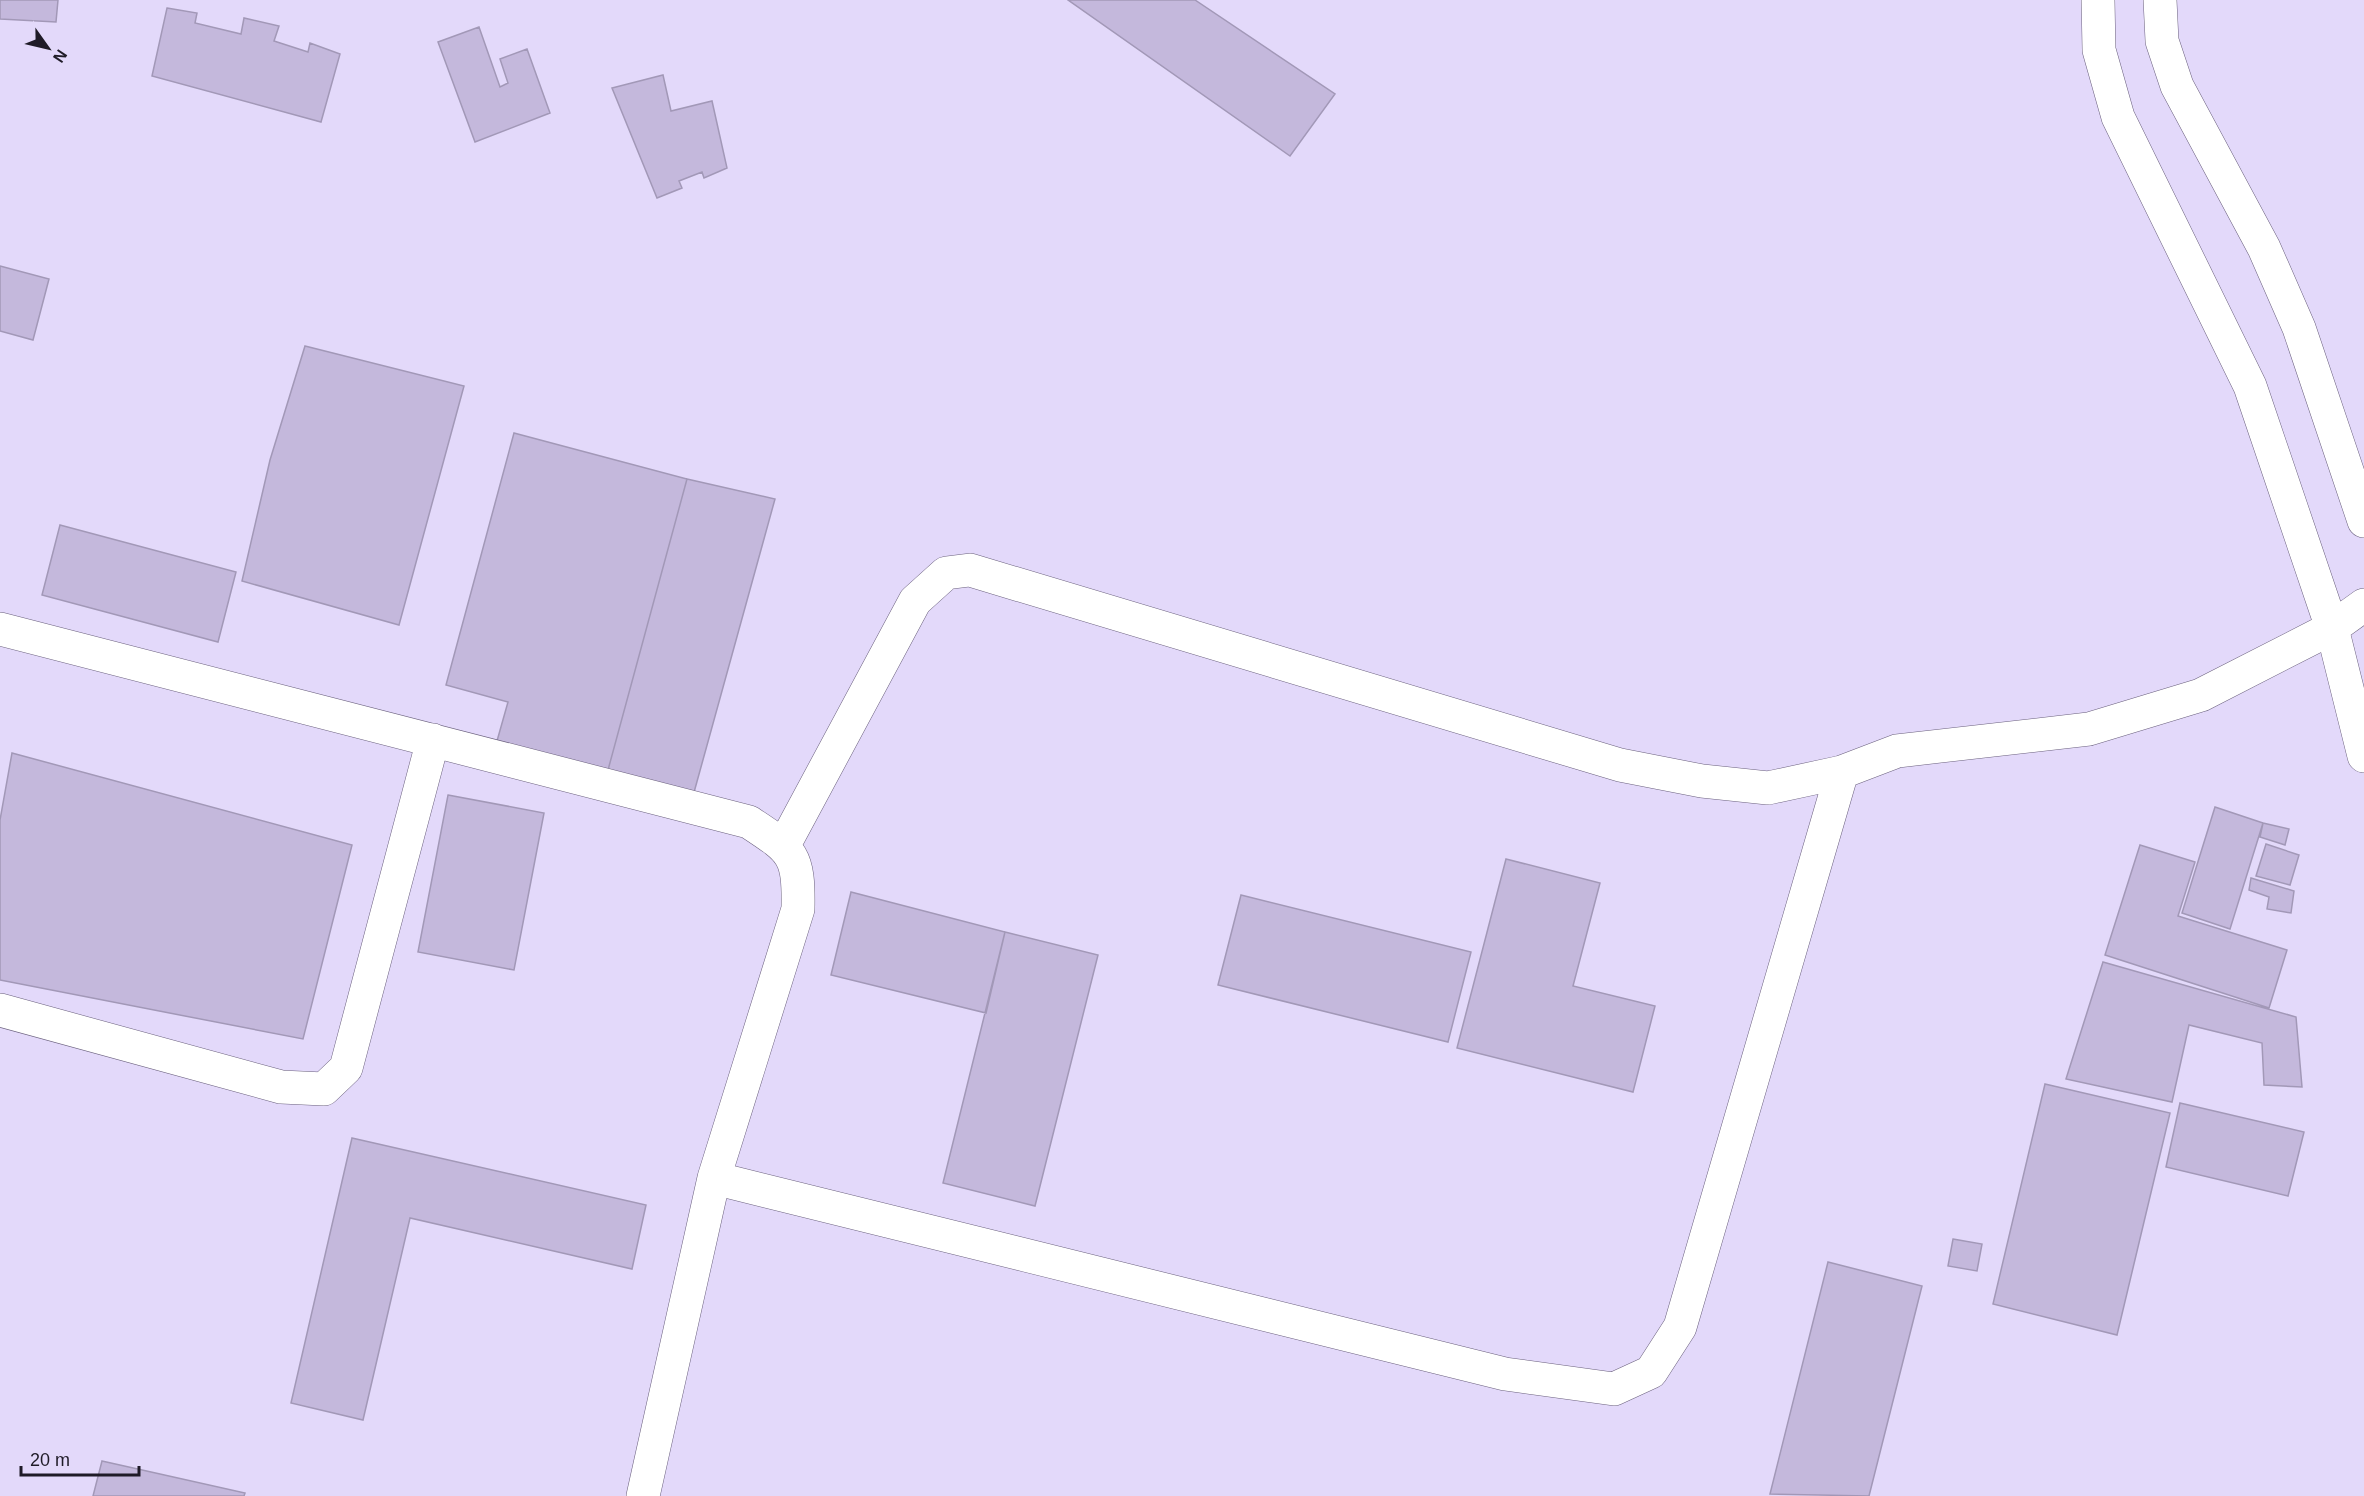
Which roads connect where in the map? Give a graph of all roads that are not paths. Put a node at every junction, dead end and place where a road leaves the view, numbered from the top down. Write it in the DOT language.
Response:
graph roads {
  1 [pos="2098,0"];
  2 [pos="2160,0"];
  3 [pos="2364,521"];
  4 [pos="2364,605"];
  5 [pos="2332,628"];
  6 [pos="0,629"];
  7 [pos="433,740"];
  8 [pos="2364,756"];
  9 [pos="1842,772"];
  10 [pos="784,845"];
  11 [pos="0,1010"];
  12 [pos="714,1178"];
  13 [pos="643,1496"];
  1 -- 5 [label="street"];
  2 -- 3 [label="street"];
  4 -- 5 [label="street"];
  5 -- 8 [label="street"];
  5 -- 9 [label="street"];
  6 -- 7 [label="street"];
  7 -- 10 [label="street"];
  7 -- 11 [label="street"];
  9 -- 10 [label="street"];
  9 -- 12 [label="street"];
  10 -- 12 [label="street"];
  12 -- 13 [label="street"];
}
